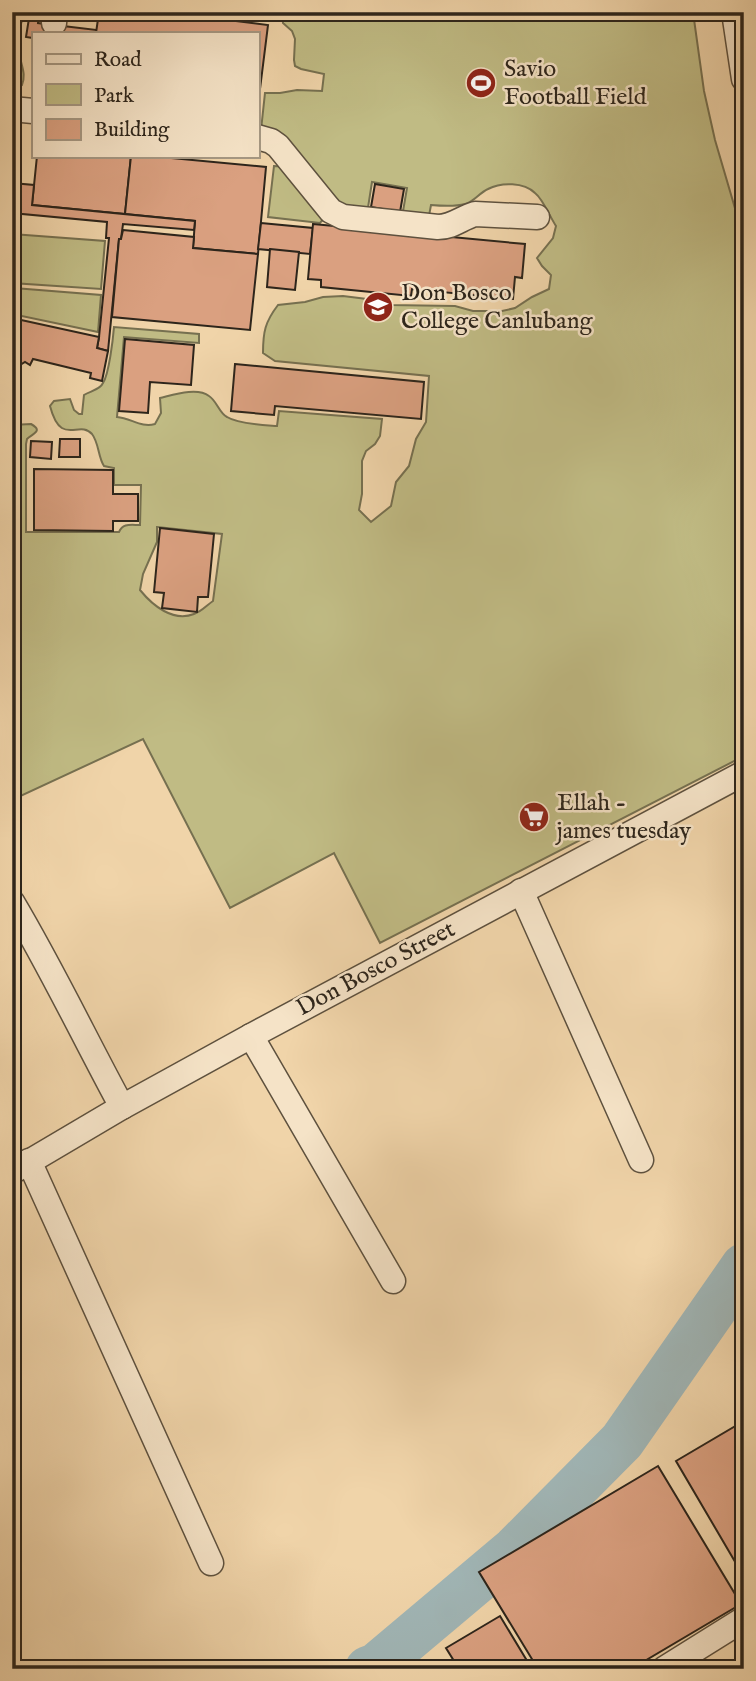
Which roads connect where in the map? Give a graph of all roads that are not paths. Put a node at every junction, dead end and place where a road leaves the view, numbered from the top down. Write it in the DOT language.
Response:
graph roads {
  1 [pos="734,12"];
  2 [pos="744,79"];
  3 [pos="12,109"];
  4 [pos="32,111"];
  5 [pos="259,138"];
  6 [pos="537,217"];
  7 [pos="744,773"];
  8 [pos="521,891"];
  9 [pos="12,902"];
  10 [pos="251,1036"];
  11 [pos="122,1107"];
  12 [pos="641,1160"];
  13 [pos="21,1167"];
  14 [pos="393,1281"];
  15 [pos="211,1563"];
  16 [pos="744,1619"];
  17 [pos="664,1669"];
  1 -- 2 [label="street"];
  3 -- 4 [label="street"];
  5 -- 6 [label="street"];
  7 -- 8 [label="street, Don Bosco Street"];
  8 -- 10 [label="street, Don Bosco Street"];
  8 -- 12 [label="street"];
  9 -- 11 [label="street"];
  10 -- 11 [label="street, Don Bosco Street"];
  10 -- 14 [label="street"];
  11 -- 13 [label="street, Don Bosco Street"];
  13 -- 15 [label="street"];
  16 -- 17 [label="street"];
}
